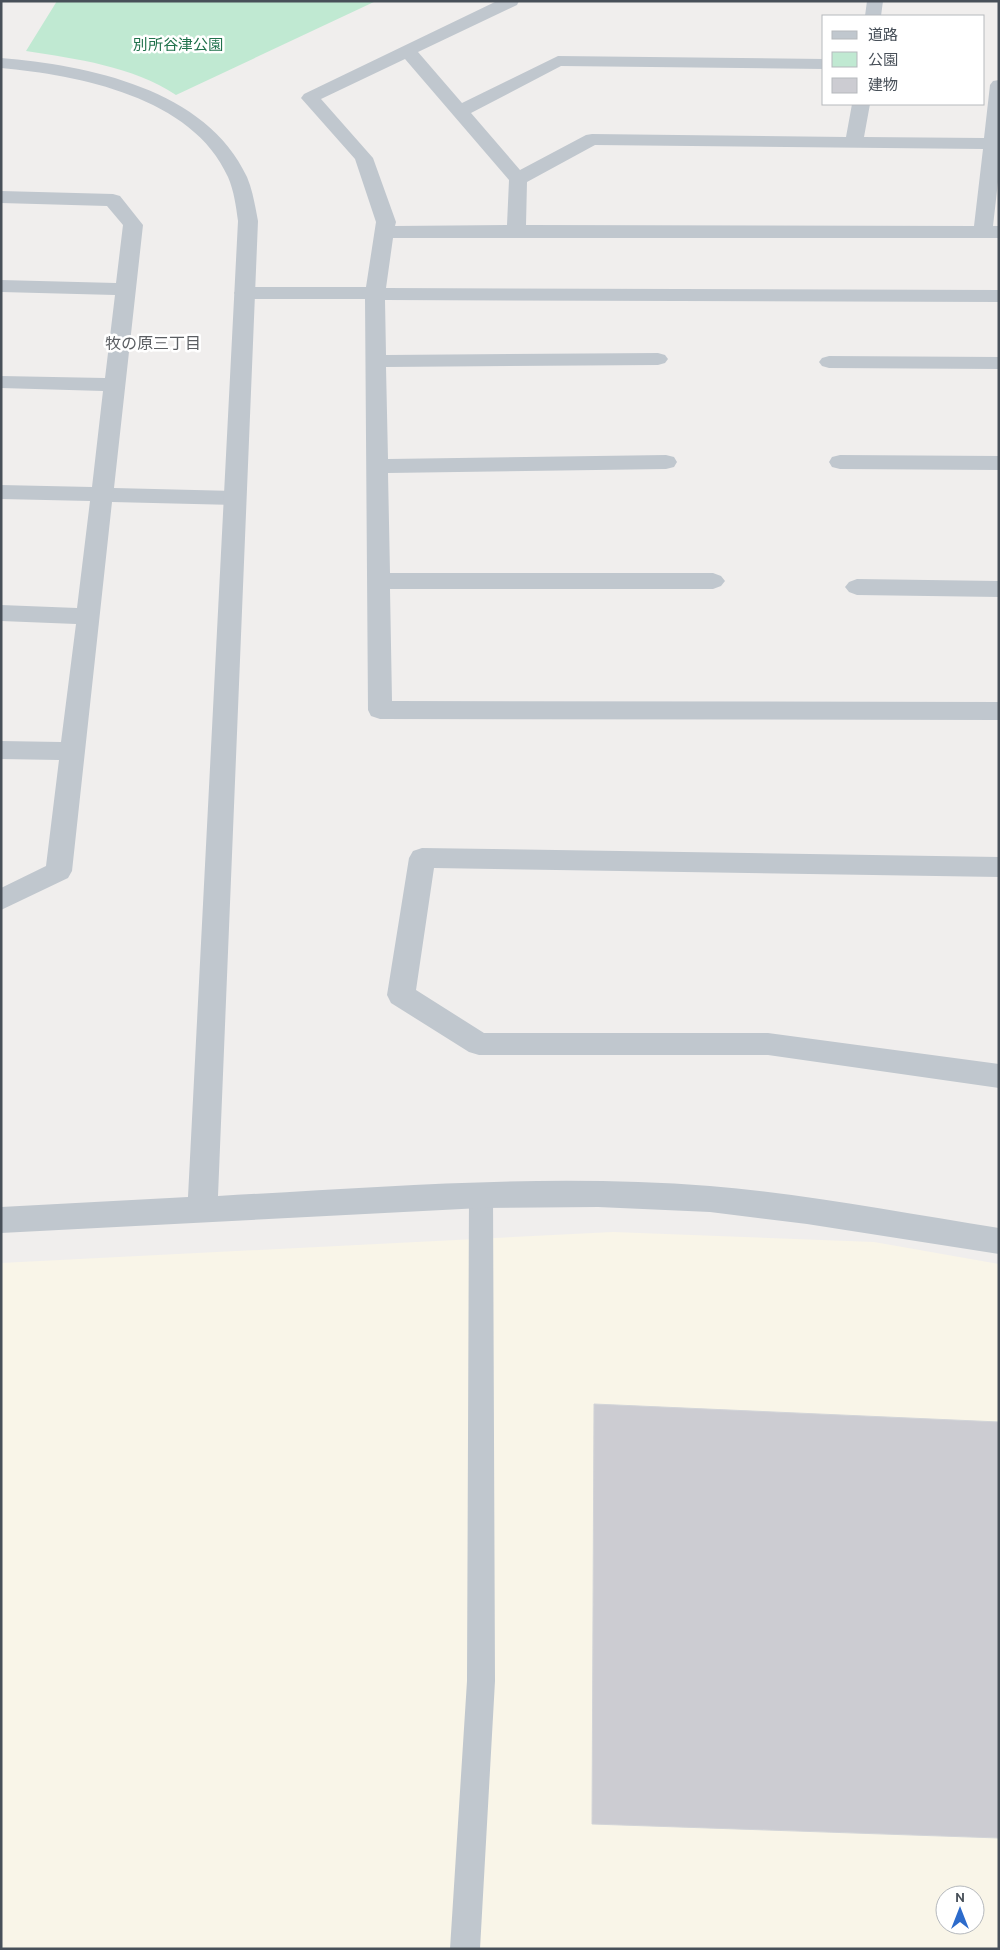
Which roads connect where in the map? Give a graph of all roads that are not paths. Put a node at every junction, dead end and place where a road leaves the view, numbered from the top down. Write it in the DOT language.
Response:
graph roads {
  1 [pos="511,1"];
  2 [pos="875,1"];
  3 [pos="873,15"];
  4 [pos="408,51"];
  5 [pos="1,62"];
  6 [pos="822,64"];
  7 [pos="999,85"];
  8 [pos="861,105"];
  9 [pos="460,111"];
  10 [pos="854,142"];
  11 [pos="991,144"];
  12 [pos="518,179"];
  13 [pos="1,197"];
  14 [pos="516,231"];
  15 [pos="385,232"];
  16 [pos="991,232"];
  17 [pos="1,286"];
  18 [pos="126,289"];
  19 [pos="244,293"];
  20 [pos="375,293"];
  21 [pos="999,296"];
  22 [pos="658,359"];
  23 [pos="376,361"];
  24 [pos="829,362"];
  25 [pos="999,363"];
  26 [pos="1,382"];
  27 [pos="114,385"];
  28 [pos="666,462"];
  29 [pos="840,462"];
  30 [pos="999,463"];
  31 [pos="377,466"];
  32 [pos="1,492"];
  33 [pos="103,495"];
  34 [pos="235,498"];
  35 [pos="378,581"];
  36 [pos="713,581"];
  37 [pos="857,586"];
  38 [pos="999,589"];
  39 [pos="1,613"];
  40 [pos="88,616"];
  41 [pos="999,710"];
  42 [pos="1,750"];
  43 [pos="71,752"];
  44 [pos="999,867"];
  45 [pos="1,900"];
  46 [pos="999,1076"];
  47 [pos="481,1195"];
  48 [pos="202,1210"];
  49 [pos="1,1220"];
  50 [pos="999,1240"];
  51 [pos="465,1949"];
  1 -- 4 [label="street"];
  2 -- 3 [label="street"];
  4 -- 9 [label="street"];
  4 -- 15 [label="street"];
  5 -- 19 [label="street"];
  6 -- 9 [label="street"];
  7 -- 11 [label="street"];
  8 -- 10 [label="street"];
  9 -- 12 [label="street"];
  10 -- 11 [label="street"];
  10 -- 12 [label="street"];
  11 -- 16 [label="street"];
  12 -- 14 [label="street"];
  13 -- 18 [label="street"];
  14 -- 15 [label="street"];
  14 -- 16 [label="street"];
  15 -- 20 [label="street"];
  17 -- 18 [label="street"];
  18 -- 27 [label="street"];
  19 -- 20 [label="street"];
  19 -- 34 [label="street"];
  20 -- 21 [label="street"];
  20 -- 23 [label="street"];
  22 -- 23 [label="street"];
  23 -- 31 [label="street"];
  24 -- 25 [label="street"];
  26 -- 27 [label="street"];
  27 -- 33 [label="street"];
  28 -- 31 [label="street"];
  29 -- 30 [label="street"];
  31 -- 35 [label="street"];
  32 -- 33 [label="street"];
  33 -- 34 [label="street"];
  33 -- 40 [label="street"];
  34 -- 48 [label="street"];
  35 -- 36 [label="street"];
  35 -- 41 [label="street"];
  37 -- 38 [label="street"];
  39 -- 40 [label="street"];
  40 -- 43 [label="street"];
  42 -- 43 [label="street"];
  43 -- 45 [label="street"];
  44 -- 46 [label="street"];
  47 -- 48 [label="street"];
  47 -- 50 [label="street"];
  47 -- 51 [label="lane"];
  48 -- 49 [label="street"];
}
